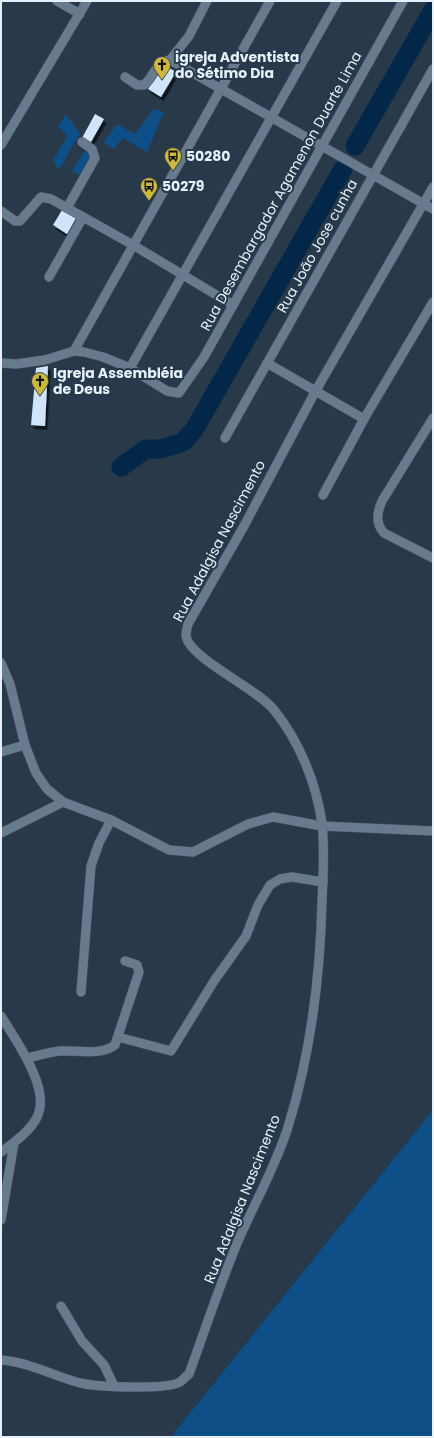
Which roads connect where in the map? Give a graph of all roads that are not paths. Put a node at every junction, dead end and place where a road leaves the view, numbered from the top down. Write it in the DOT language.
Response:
graph roads {
  1 [pos="56,1"];
  2 [pos="87,1"];
  3 [pos="207,1"];
  4 [pos="270,1"];
  5 [pos="337,1"];
  6 [pos="403,1"];
  7 [pos="80,14"];
  8 [pos="170,60"];
  9 [pos="433,69"];
  10 [pos="125,77"];
  11 [pos="221,89"];
  12 [pos="272,118"];
  13 [pos="82,142"];
  14 [pos="1,145"];
  15 [pos="322,147"];
  16 [pos="373,175"];
  17 [pos="433,187"];
  18 [pos="424,204"];
  19 [pos="67,208"];
  20 [pos="433,208"];
  21 [pos="1,211"];
  22 [pos="83,217"];
  23 [pos="133,245"];
  24 [pos="181,274"];
  25 [pos="49,277"];
  26 [pos="433,302"];
  27 [pos="234,305"];
  28 [pos="74,351"];
  29 [pos="1,364"];
  30 [pos="267,364"];
  31 [pos="130,368"];
  32 [pos="315,392"];
  33 [pos="433,418"];
  34 [pos="364,419"];
  35 [pos="225,438"];
  36 [pos="323,495"];
  37 [pos="433,558"];
  38 [pos="1,663"];
  39 [pos="25,745"];
  40 [pos="1,752"];
  41 [pos="63,802"];
  42 [pos="110,820"];
  43 [pos="322,826"];
  44 [pos="433,831"];
  45 [pos="1,833"];
  46 [pos="323,882"];
  47 [pos="124,961"];
  48 [pos="81,992"];
  49 [pos="1,1016"];
  50 [pos="118,1037"];
  51 [pos="27,1058"];
  52 [pos="14,1143"];
  53 [pos="1,1152"];
  54 [pos="1,1220"];
  55 [pos="61,1306"];
  56 [pos="1,1360"];
  57 [pos="114,1386"];
  1 -- 7 [label="street"];
  2 -- 7 [label="street"];
  3 -- 8 [label="street"];
  4 -- 11 [label="street"];
  5 -- 12 [label="street"];
  6 -- 15 [label="street, Rua Desembargador Agamenon Duarte Lima"];
  7 -- 14 [label="street"];
  8 -- 10 [label="street"];
  8 -- 11 [label="street"];
  9 -- 16 [label="street, Rua João Jose cunha"];
  11 -- 12 [label="street"];
  11 -- 23 [label="street"];
  12 -- 15 [label="street"];
  12 -- 24 [label="street"];
  13 -- 19 [label="street"];
  15 -- 16 [label="street"];
  15 -- 27 [label="street, Rua Desembargador Agamenon Duarte Lima"];
  16 -- 18 [label="street"];
  16 -- 30 [label="street, Rua João Jose cunha"];
  17 -- 18 [label="street, Rua Adalgisa Nascimento"];
  18 -- 20 [label="street"];
  18 -- 32 [label="street, Rua Adalgisa Nascimento"];
  19 -- 21 [label="street"];
  19 -- 22 [label="street"];
  22 -- 23 [label="street"];
  22 -- 25 [label="street"];
  23 -- 24 [label="street"];
  23 -- 28 [label="street"];
  24 -- 27 [label="street"];
  24 -- 31 [label="street"];
  26 -- 34 [label="street"];
  27 -- 31 [label="street, Rua Desembargador Agamenon Duarte Lima"];
  28 -- 29 [label="street"];
  28 -- 31 [label="street"];
  30 -- 32 [label="street"];
  30 -- 35 [label="street, Rua João Jose cunha"];
  32 -- 34 [label="street"];
  32 -- 43 [label="street, Rua Adalgisa Nascimento"];
  33 -- 37 [label="street"];
  34 -- 36 [label="street"];
  38 -- 39 [label="street"];
  39 -- 40 [label="street"];
  39 -- 41 [label="street"];
  41 -- 42 [label="street"];
  41 -- 45 [label="street"];
  42 -- 43 [label="street"];
  42 -- 48 [label="street"];
  43 -- 44 [label="street"];
  43 -- 46 [label="street, Rua Adalgisa Nascimento"];
  46 -- 50 [label="street"];
  46 -- 57 [label="street, Rua Adalgisa Nascimento"];
  47 -- 50 [label="street"];
  49 -- 51 [label="street"];
  50 -- 51 [label="street"];
  51 -- 52 [label="street"];
  52 -- 53 [label="street"];
  52 -- 54 [label="street"];
  55 -- 57 [label="street"];
  56 -- 57 [label="street, Rua Adalgisa Nascimento"];
}
